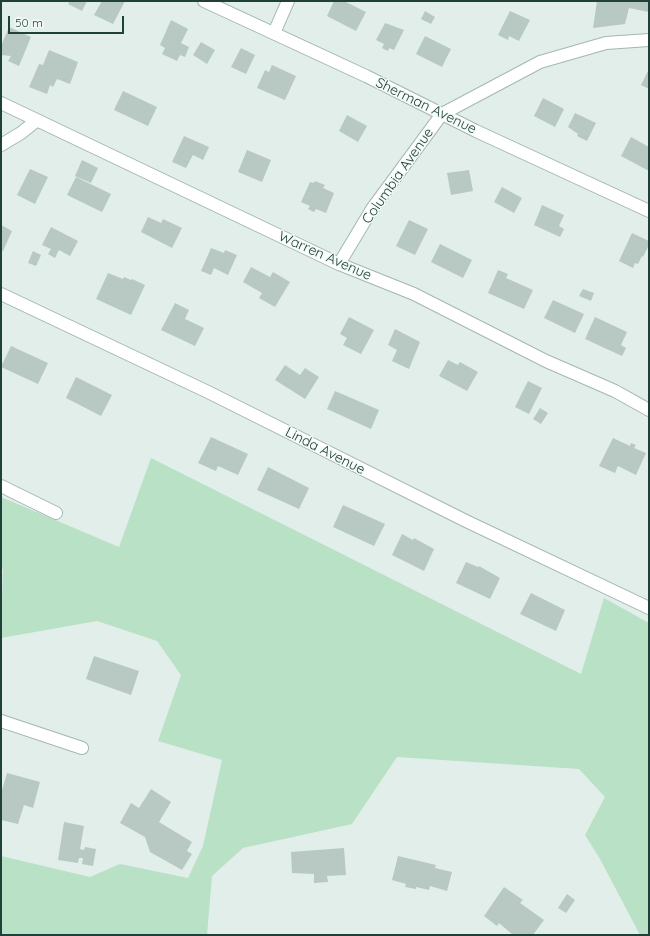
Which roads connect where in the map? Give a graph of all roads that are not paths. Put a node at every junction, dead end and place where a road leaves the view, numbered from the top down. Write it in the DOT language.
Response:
graph roads {
  1 [pos="204,1"];
  2 [pos="288,1"];
  3 [pos="274,33"];
  4 [pos="649,40"];
  5 [pos="1,103"];
  6 [pos="442,114"];
  7 [pos="36,121"];
  8 [pos="1,145"];
  9 [pos="649,211"];
  10 [pos="339,264"];
  11 [pos="1,294"];
  12 [pos="649,410"];
  13 [pos="1,486"];
  14 [pos="56,513"];
  15 [pos="649,608"];
  16 [pos="1,720"];
  17 [pos="82,748"];
  1 -- 3 [label="street, Sherman Avenue"];
  2 -- 3 [label="street"];
  3 -- 6 [label="street, Sherman Avenue"];
  4 -- 6 [label="street, Columbia Avenue"];
  5 -- 7 [label="street, Warren Avenue"];
  6 -- 9 [label="street, Sherman Avenue"];
  6 -- 10 [label="street, Columbia Avenue"];
  7 -- 8 [label="street"];
  7 -- 10 [label="street, Warren Avenue"];
  10 -- 12 [label="street, Warren Avenue"];
  11 -- 15 [label="street, Linda Avenue"];
  13 -- 14 [label="street"];
  16 -- 17 [label="street"];
}
